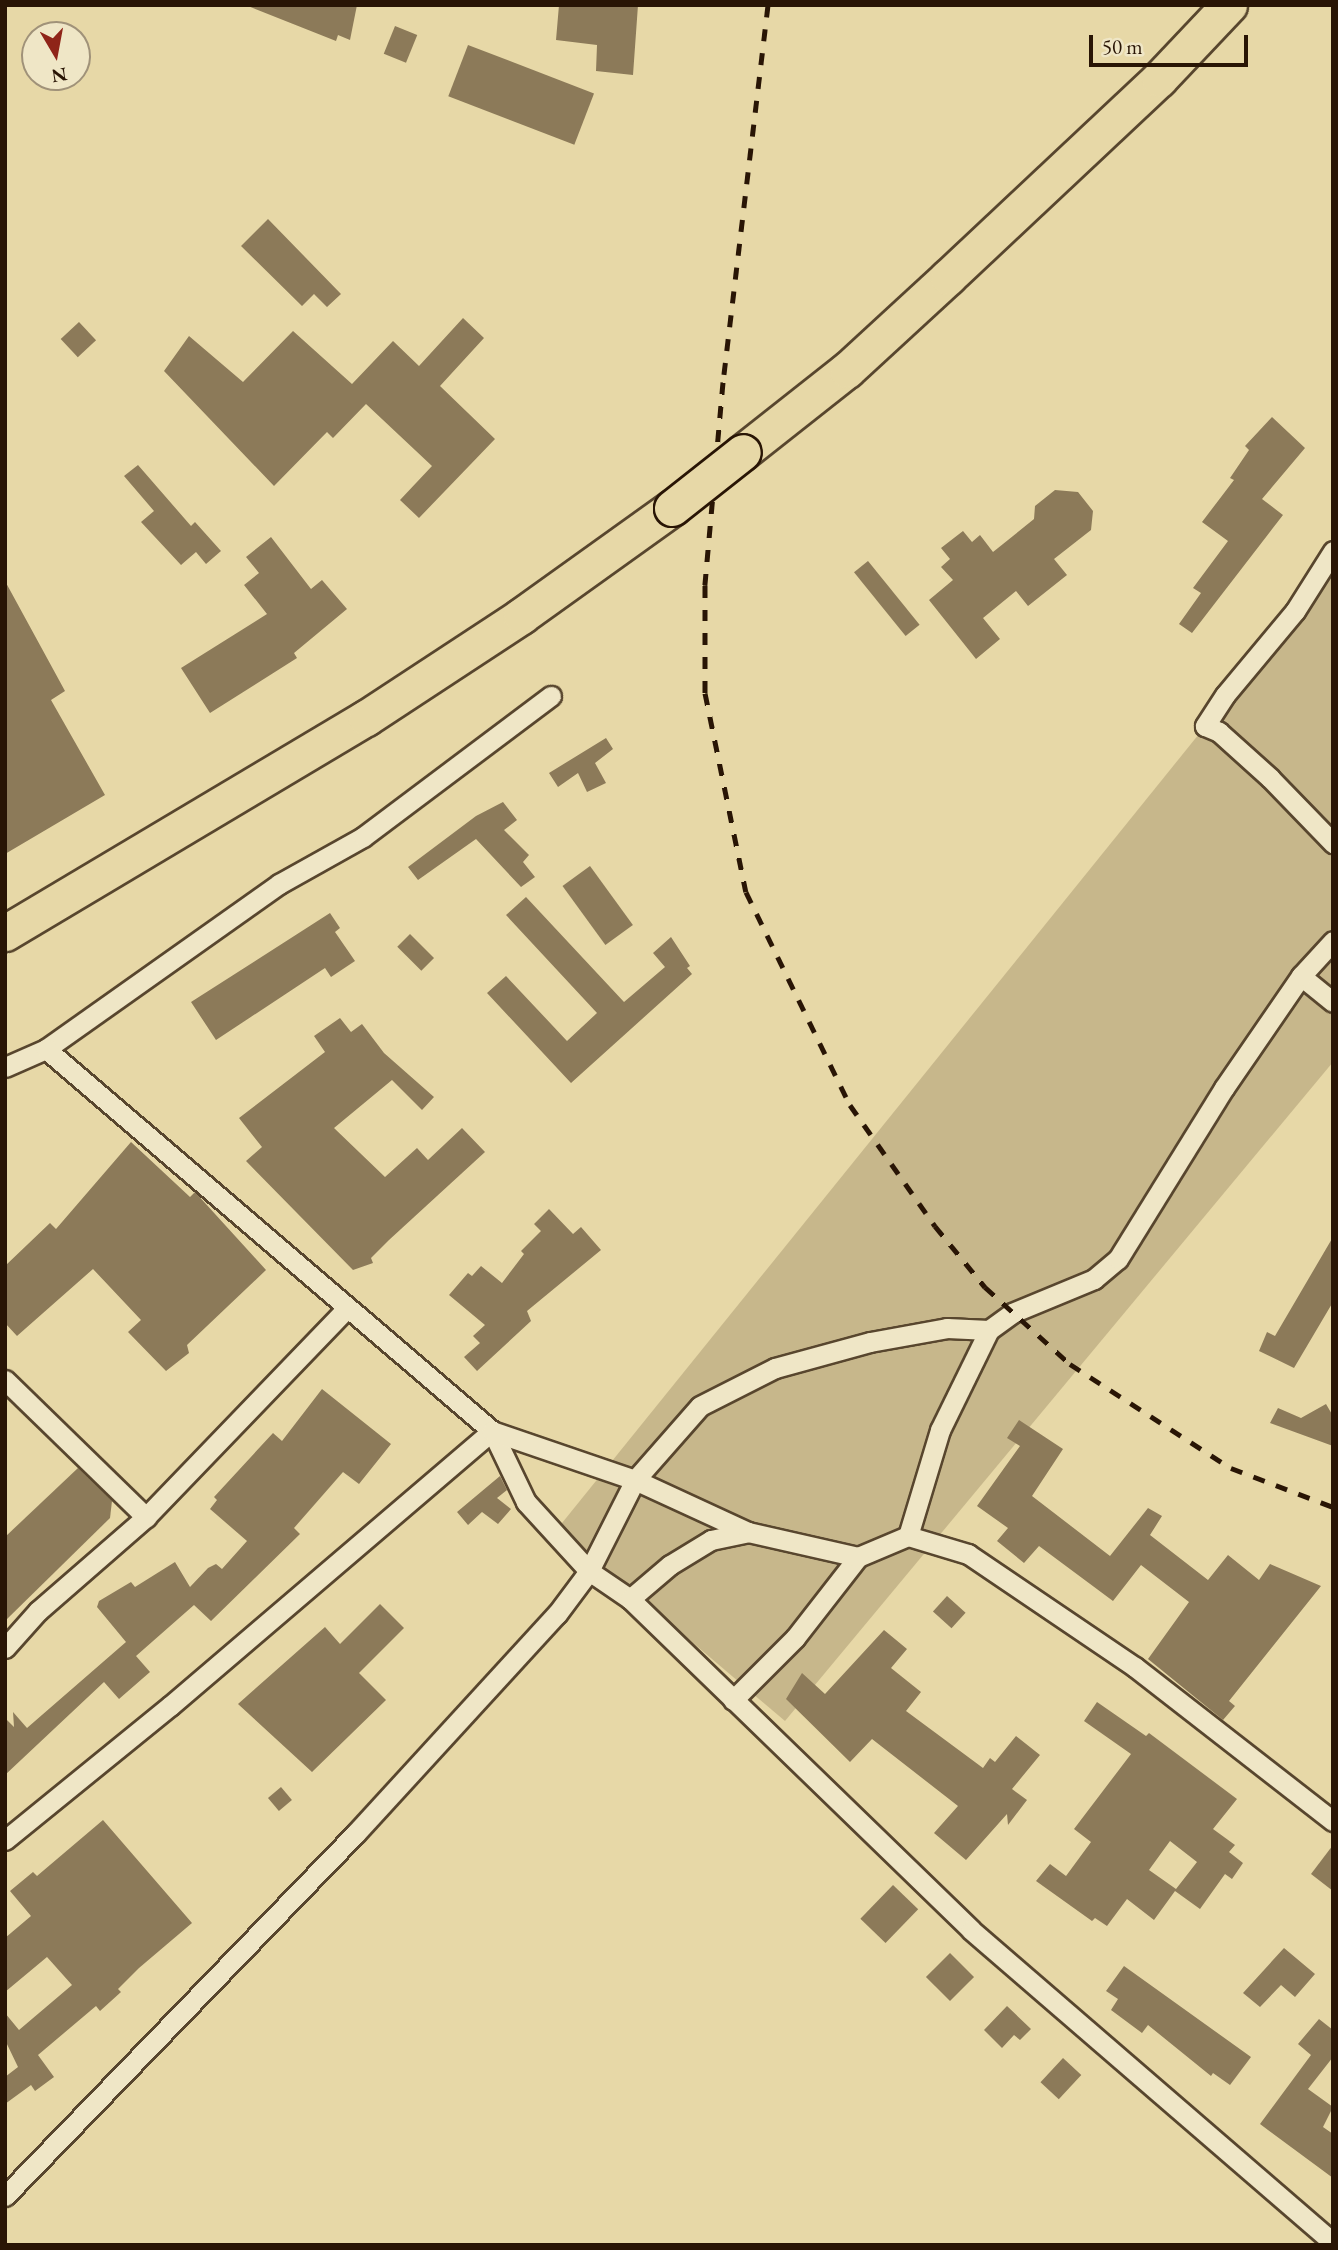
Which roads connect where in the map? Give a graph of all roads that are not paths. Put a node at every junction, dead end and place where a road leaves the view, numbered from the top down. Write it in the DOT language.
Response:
graph roads {
  1 [pos="1229,5"];
  2 [pos="1333,551"];
  3 [pos="551,696"];
  4 [pos="1333,843"];
  5 [pos="5,933"];
  6 [pos="1333,941"];
  7 [pos="1301,976"];
  8 [pos="1333,1002"];
  9 [pos="46,1049"];
  10 [pos="5,1067"];
  11 [pos="346,1310"];
  12 [pos="989,1330"];
  13 [pos="5,1380"];
  14 [pos="492,1430"];
  15 [pos="635,1480"];
  16 [pos="146,1517"];
  17 [pos="748,1532"];
  18 [pos="908,1536"];
  19 [pos="858,1557"];
  20 [pos="589,1571"];
  21 [pos="630,1599"];
  22 [pos="5,1648"];
  23 [pos="733,1700"];
  24 [pos="1333,1821"];
  25 [pos="5,1840"];
  26 [pos="5,2196"];
  27 [pos="1333,2243"];
  1 -- 5 [label="highway, bridge"];
  2 -- 4 [label="street"];
  3 -- 9 [label="street"];
  6 -- 7 [label="street"];
  7 -- 8 [label="street"];
  7 -- 12 [label="street"];
  9 -- 10 [label="street"];
  9 -- 11 [label="street"];
  11 -- 14 [label="street"];
  11 -- 16 [label="street"];
  12 -- 15 [label="street"];
  12 -- 18 [label="street"];
  13 -- 16 [label="street"];
  14 -- 15 [label="street"];
  14 -- 20 [label="street"];
  14 -- 25 [label="street"];
  15 -- 17 [label="street"];
  15 -- 20 [label="street"];
  16 -- 22 [label="street"];
  17 -- 19 [label="street"];
  17 -- 21 [label="street"];
  18 -- 19 [label="street"];
  18 -- 24 [label="street"];
  19 -- 23 [label="street"];
  20 -- 21 [label="street"];
  20 -- 26 [label="street"];
  21 -- 23 [label="street"];
  23 -- 27 [label="street"];
}
